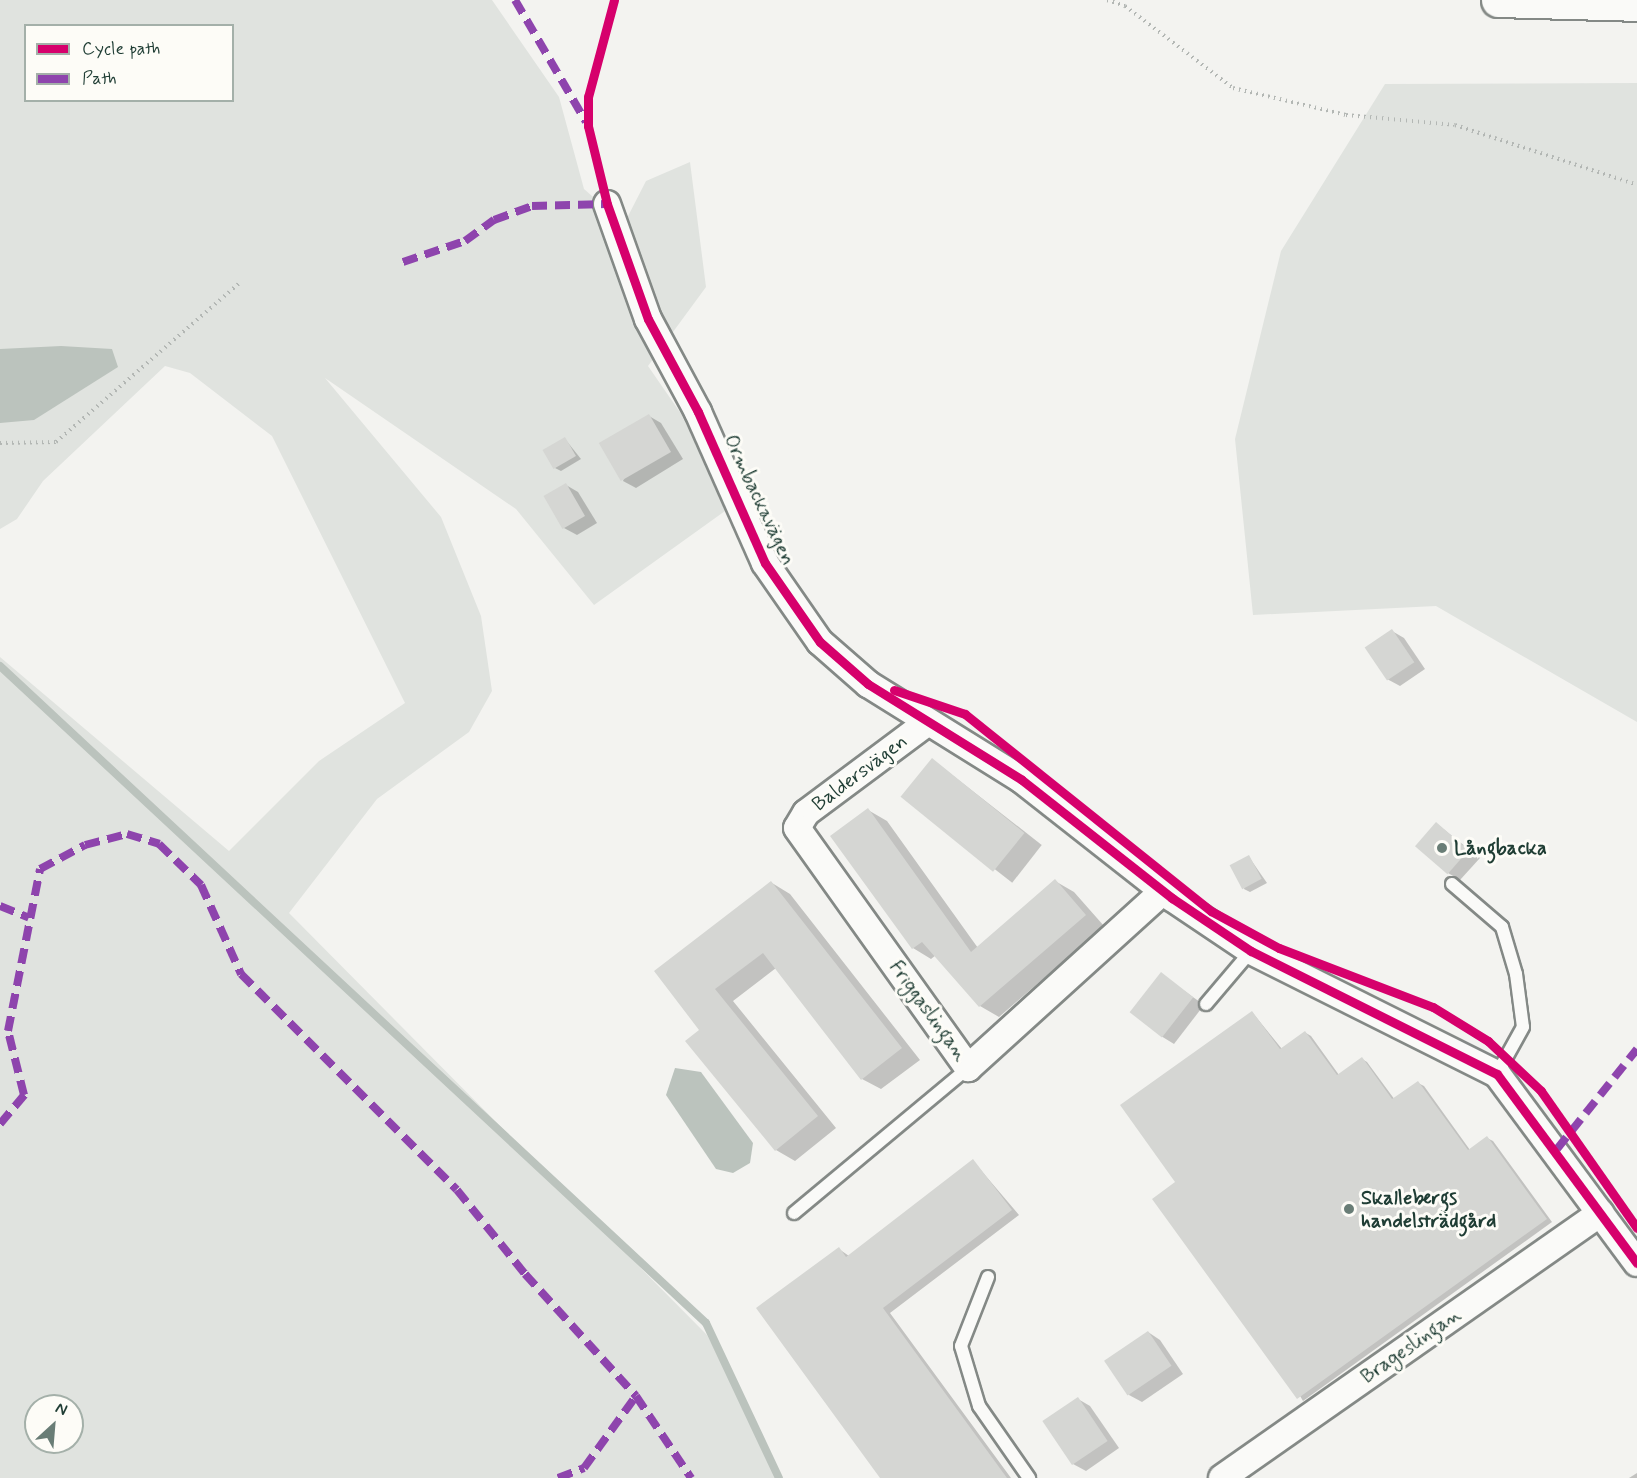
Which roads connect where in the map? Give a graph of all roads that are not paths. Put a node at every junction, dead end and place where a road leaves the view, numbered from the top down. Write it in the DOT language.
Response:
graph roads {
  1 [pos="1498,0"];
  2 [pos="1637,4"];
  3 [pos="607,204"];
  4 [pos="928,722"];
  5 [pos="797,828"];
  6 [pos="1452,884"];
  7 [pos="1163,891"];
  8 [pos="1251,951"];
  9 [pos="1206,1004"];
  10 [pos="968,1068"];
  11 [pos="1497,1074"];
  12 [pos="794,1212"];
  13 [pos="1600,1213"];
  14 [pos="1637,1263"];
  15 [pos="988,1277"];
  16 [pos="1029,1478"];
  17 [pos="1222,1478"];
  1 -- 2 [label="main road"];
  3 -- 4 [label="street, Ormbackavägen"];
  4 -- 5 [label="street, Baldersvägen"];
  4 -- 7 [label="street, Ormbackavägen"];
  5 -- 10 [label="street, Friggaslingan"];
  6 -- 11 [label="lane"];
  7 -- 8 [label="street, Ormbackavägen"];
  7 -- 10 [label="street, Friggaslingan"];
  8 -- 9 [label="lane"];
  8 -- 11 [label="street, Ormbackavägen"];
  10 -- 12 [label="lane"];
  11 -- 13 [label="street, Ormbackavägen"];
  13 -- 14 [label="street, Ormbackavägen"];
  13 -- 17 [label="street, Brageslingan"];
  15 -- 16 [label="lane"];
}
